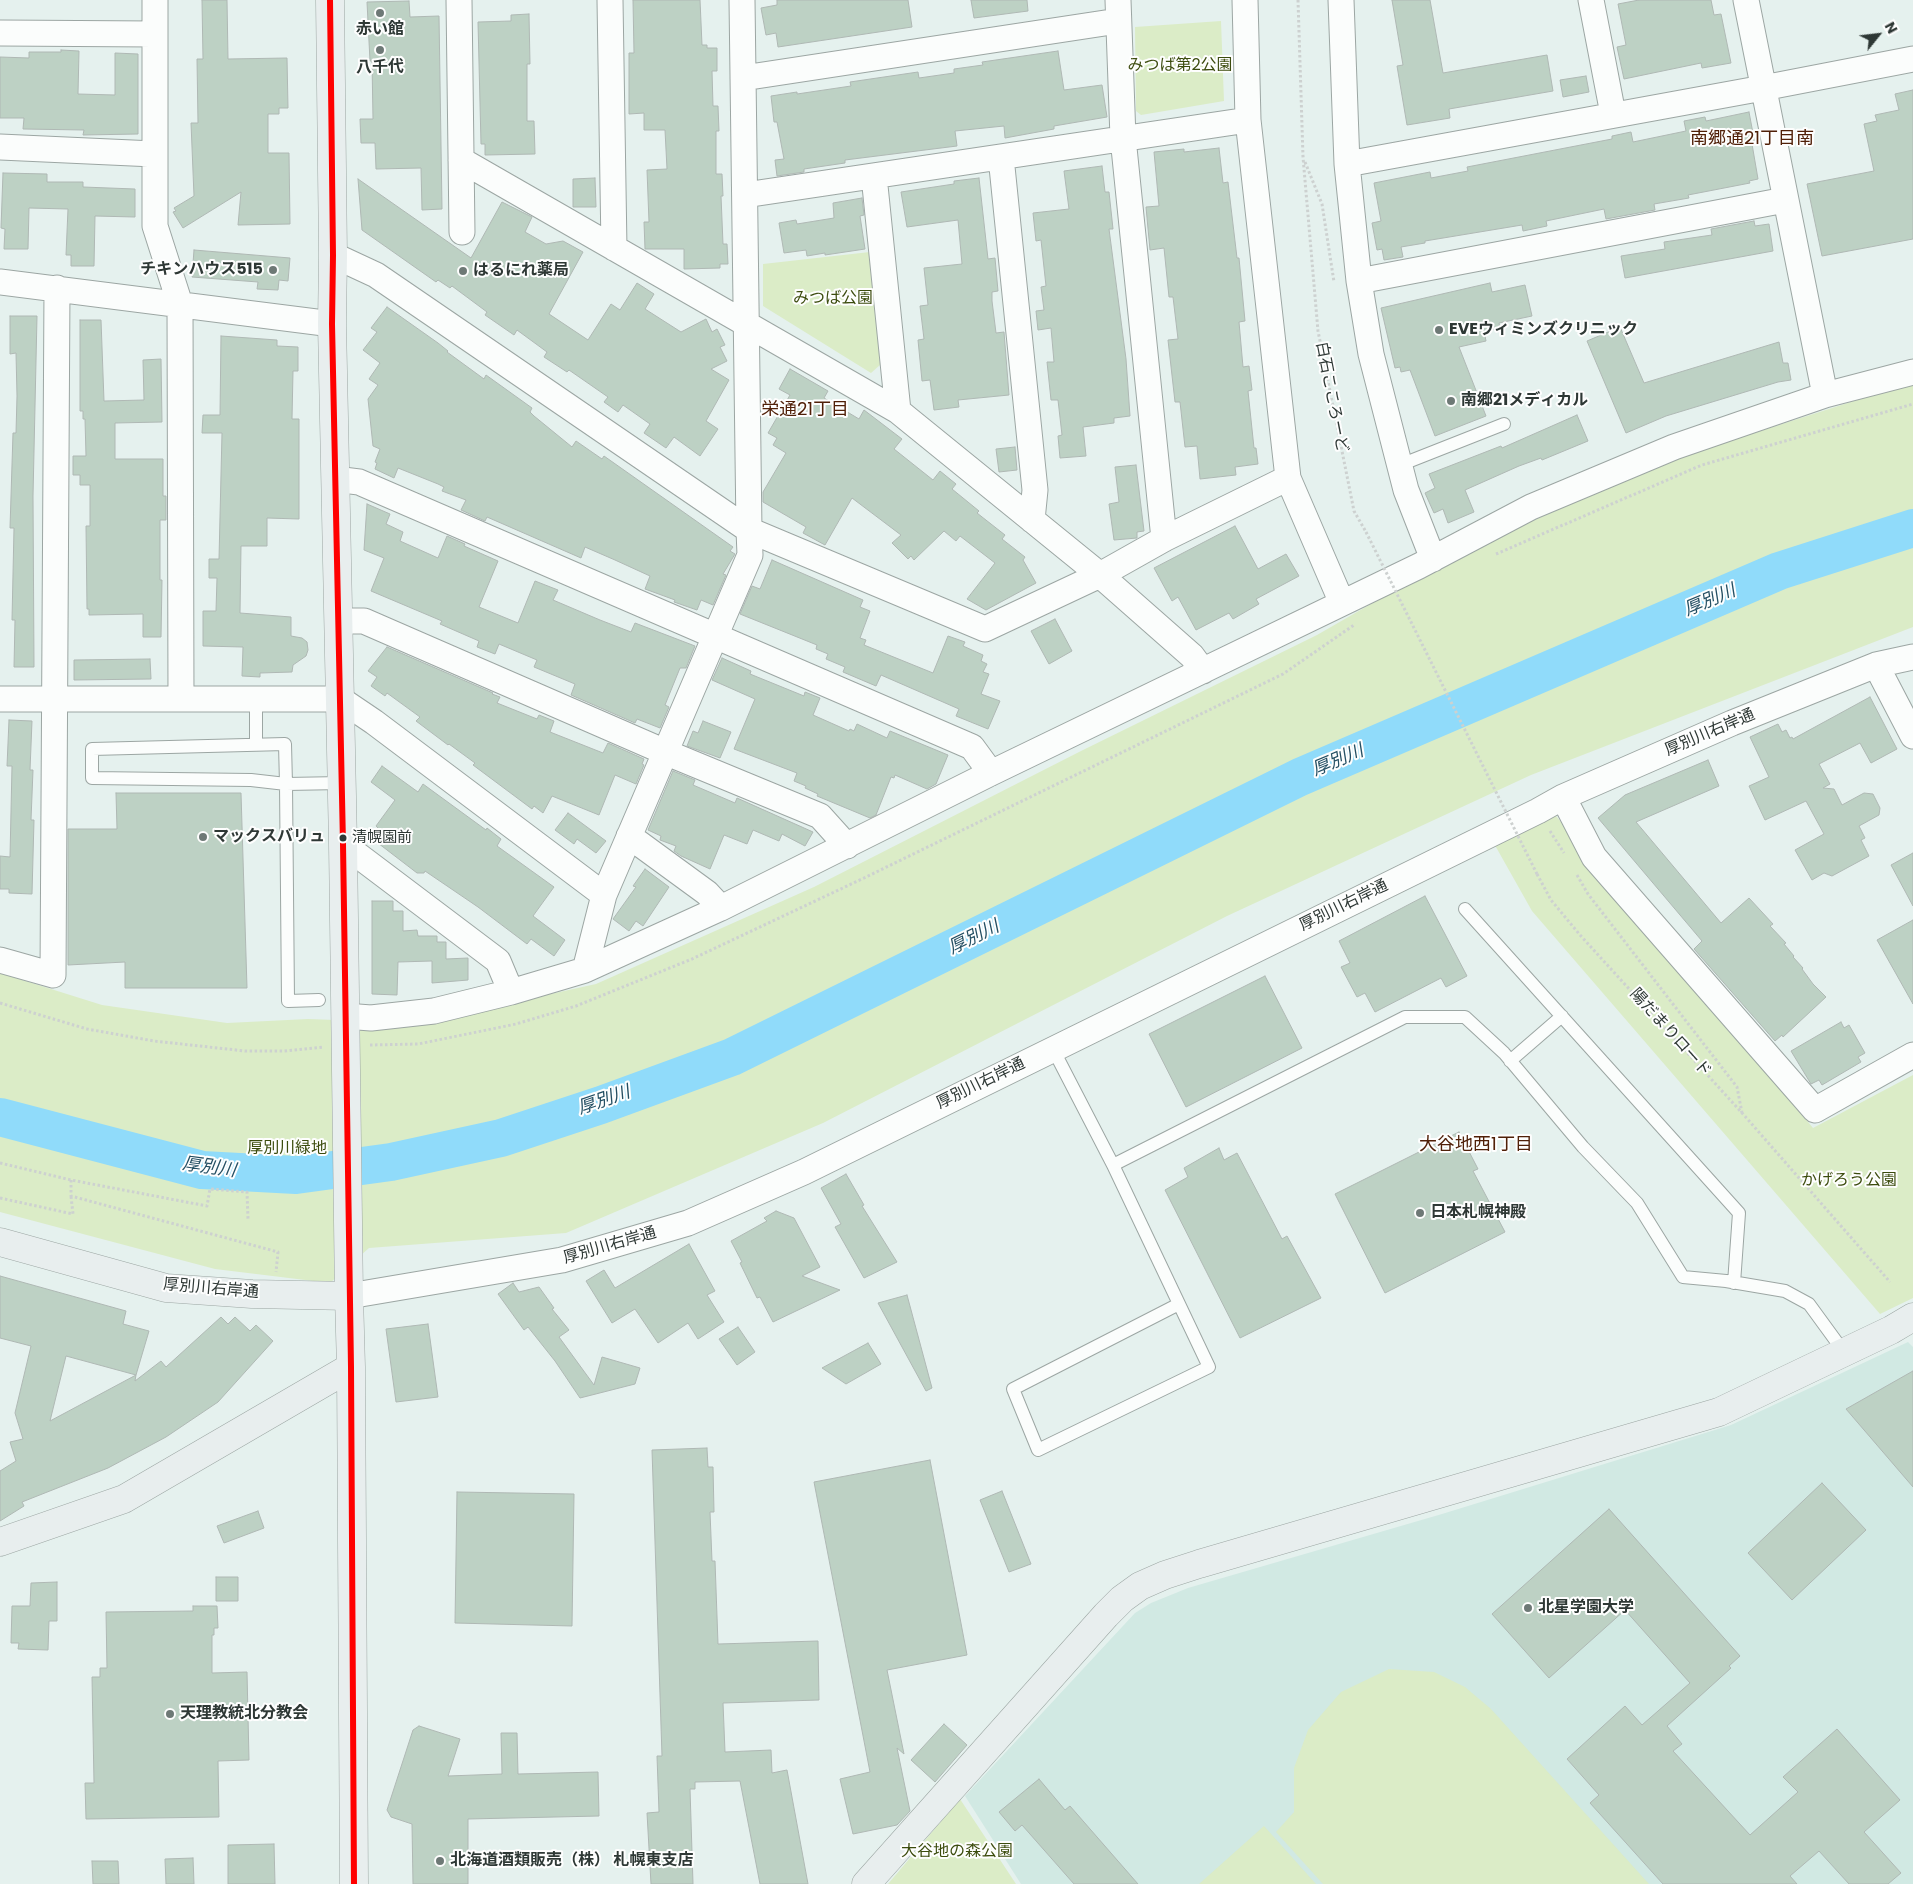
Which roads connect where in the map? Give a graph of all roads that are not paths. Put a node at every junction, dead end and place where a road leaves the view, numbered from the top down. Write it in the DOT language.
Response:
graph roads {
  1 [pos="155,0"];
  2 [pos="330,0"];
  3 [pos="610,0"];
  4 [pos="742,0"];
  5 [pos="1245,0"];
  6 [pos="1342,0"];
  7 [pos="1591,0"];
  8 [pos="1746,0"];
  9 [pos="466,1"];
  10 [pos="1118,10"];
  11 [pos="0,33"];
  12 [pos="154,34"];
  13 [pos="1913,59"];
  14 [pos="743,78"];
  15 [pos="1763,88"];
  16 [pos="1613,114"];
  17 [pos="1248,120"];
  18 [pos="1122,138"];
  19 [pos="0,147"];
  20 [pos="154,154"];
  21 [pos="1001,157"];
  22 [pos="461,160"];
  23 [pos="1347,164"];
  24 [pos="874,176"];
  25 [pos="745,195"];
  26 [pos="1785,200"];
  27 [pos="462,232"];
  28 [pos="614,248"];
  29 [pos="333,255"];
  30 [pos="1359,281"];
  31 [pos="0,282"];
  32 [pos="57,288"];
  33 [pos="180,304"];
  34 [pos="332,324"];
  35 [pos="747,325"];
  36 [pos="1913,372"];
  37 [pos="1825,395"];
  38 [pos="898,411"];
  39 [pos="1504,424"];
  40 [pos="1400,465"];
  41 [pos="1288,478"];
  42 [pos="335,479"];
  43 [pos="1032,520"];
  44 [pos="750,530"];
  45 [pos="1164,539"];
  46 [pos="1432,559"];
  47 [pos="1100,575"];
  48 [pos="1342,603"];
  49 [pos="339,621"];
  50 [pos="716,636"];
  51 [pos="1913,657"];
  52 [pos="1876,665"];
  53 [pos="1203,671"];
  54 [pos="0,699"];
  55 [pos="181,699"];
  56 [pos="256,699"];
  57 [pos="340,699"];
  58 [pos="54,700"];
  59 [pos="1913,736"];
  60 [pos="256,744"];
  61 [pos="665,752"];
  62 [pos="991,773"];
  63 [pos="342,782"];
  64 [pos="286,784"];
  65 [pos="1564,796"];
  66 [pos="629,836"];
  67 [pos="343,844"];
  68 [pos="846,846"];
  69 [pos="604,895"];
  70 [pos="721,908"];
  71 [pos="1465,909"];
  72 [pos="0,960"];
  73 [pos="584,970"];
  74 [pos="511,992"];
  75 [pos="320,1000"];
  76 [pos="345,1016"];
  77 [pos="1562,1016"];
  78 [pos="1053,1049"];
  79 [pos="1913,1056"];
  80 [pos="1510,1061"];
  81 [pos="1113,1165"];
  82 [pos="0,1242"];
  83 [pos="1734,1283"];
  84 [pos="349,1296"];
  85 [pos="1179,1304"];
  86 [pos="1902,1324"];
  87 [pos="1844,1352"];
  88 [pos="352,1368"];
  89 [pos="0,1542"];
  90 [pos="354,1884"];
  91 [pos="866,1884"];
  1 -- 12 [label="street"];
  2 -- 29 [label="street"];
  3 -- 28 [label="street"];
  4 -- 14 [label="street"];
  5 -- 17 [label="street"];
  6 -- 23 [label="street"];
  7 -- 16 [label="street"];
  8 -- 15 [label="street"];
  9 -- 22 [label="street"];
  10 -- 14 [label="street"];
  10 -- 18 [label="street"];
  11 -- 12 [label="street"];
  12 -- 20 [label="street"];
  13 -- 15 [label="street"];
  14 -- 25 [label="street"];
  15 -- 16 [label="street"];
  15 -- 26 [label="street"];
  16 -- 23 [label="street"];
  17 -- 18 [label="street"];
  17 -- 41 [label="street"];
  18 -- 21 [label="street"];
  18 -- 45 [label="street"];
  19 -- 20 [label="street"];
  20 -- 33 [label="street"];
  21 -- 24 [label="street"];
  21 -- 43 [label="street"];
  22 -- 27 [label="street"];
  22 -- 28 [label="street"];
  23 -- 30 [label="street"];
  24 -- 25 [label="street"];
  24 -- 38 [label="street"];
  25 -- 35 [label="street"];
  26 -- 30 [label="street"];
  26 -- 37 [label="street"];
  28 -- 35 [label="street"];
  29 -- 34 [label="street"];
  29 -- 44 [label="street"];
  30 -- 40 [label="street"];
  31 -- 32 [label="street"];
  32 -- 33 [label="street"];
  32 -- 58 [label="street"];
  33 -- 34 [label="street"];
  33 -- 55 [label="street"];
  34 -- 42 [label="street"];
  35 -- 38 [label="street"];
  35 -- 44 [label="street"];
  36 -- 37 [label="street"];
  37 -- 46 [label="street"];
  38 -- 43 [label="street"];
  39 -- 40 [label="lane"];
  40 -- 46 [label="street"];
  41 -- 45 [label="street"];
  41 -- 48 [label="street"];
  42 -- 49 [label="street"];
  42 -- 50 [label="street"];
  43 -- 47 [label="street"];
  44 -- 47 [label="street"];
  44 -- 50 [label="street"];
  45 -- 47 [label="street"];
  46 -- 48 [label="street"];
  47 -- 53 [label="street"];
  48 -- 53 [label="street"];
  49 -- 57 [label="street"];
  49 -- 61 [label="street"];
  50 -- 61 [label="street"];
  50 -- 62 [label="street"];
  51 -- 52 [label="street, 厚別川右岸通"];
  52 -- 59 [label="street"];
  52 -- 65 [label="street, 厚別川右岸通"];
  53 -- 62 [label="street"];
  54 -- 58 [label="street"];
  55 -- 56 [label="street"];
  55 -- 58 [label="street"];
  56 -- 57 [label="street"];
  56 -- 60 [label="lane"];
  57 -- 63 [label="street"];
  57 -- 69 [label="street"];
  58 -- 72 [label="street"];
  60 -- 64 [label="lane"];
  60 -- 64 [label="lane"];
  61 -- 66 [label="street"];
  61 -- 68 [label="street"];
  62 -- 68 [label="street"];
  63 -- 64 [label="lane"];
  63 -- 67 [label="street"];
  64 -- 75 [label="lane"];
  65 -- 78 [label="street, 厚別川右岸通"];
  65 -- 79 [label="street"];
  66 -- 69 [label="street"];
  66 -- 70 [label="street"];
  67 -- 74 [label="street"];
  67 -- 76 [label="street"];
  68 -- 70 [label="street"];
  69 -- 73 [label="street"];
  70 -- 73 [label="street"];
  71 -- 77 [label="lane"];
  73 -- 74 [label="street"];
  74 -- 76 [label="street"];
  76 -- 84 [label="street"];
  77 -- 80 [label="lane"];
  77 -- 83 [label="lane"];
  78 -- 81 [label="lane"];
  78 -- 84 [label="street, 厚別川右岸通"];
  80 -- 81 [label="lane"];
  80 -- 83 [label="lane"];
  81 -- 85 [label="lane"];
  82 -- 84 [label="street, 厚別川右岸通"];
  83 -- 87 [label="lane"];
  84 -- 88 [label="street"];
  85 -- 85 [label="lane"];
  86 -- 87 [label="street"];
  87 -- 91 [label="street"];
  88 -- 89 [label="street"];
  88 -- 90 [label="street"];
}
